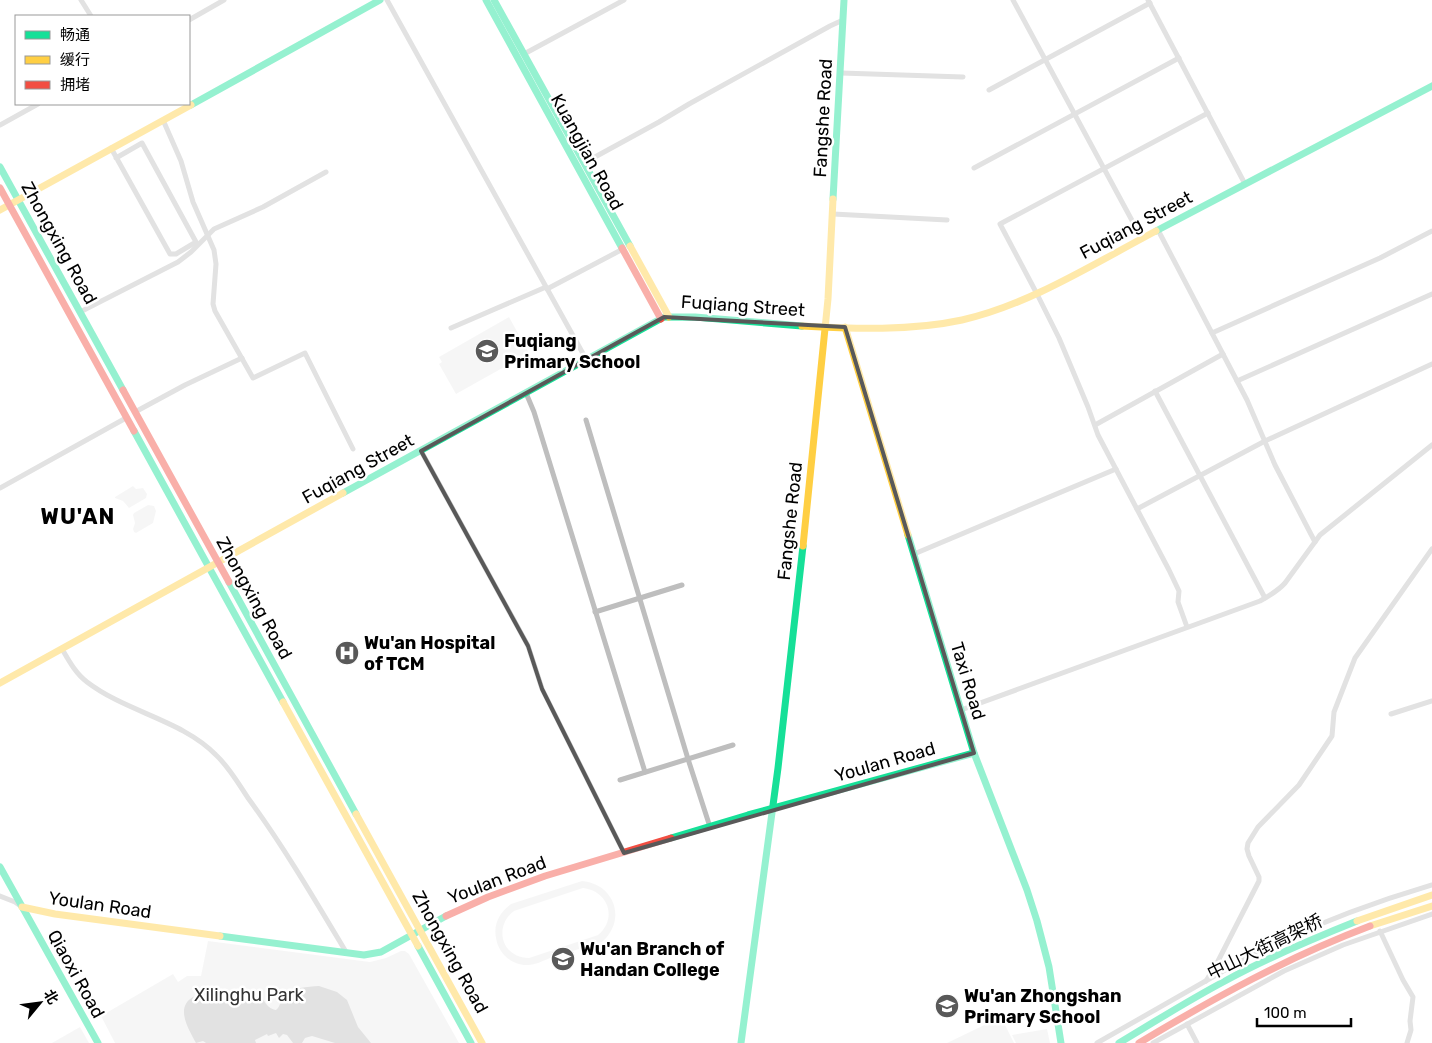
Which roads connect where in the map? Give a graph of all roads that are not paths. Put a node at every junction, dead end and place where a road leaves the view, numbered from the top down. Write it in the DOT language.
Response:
graph roads {
  1 [pos="82,0"];
  2 [pos="224,0"];
  3 [pos="363,0"];
  4 [pos="380,0"];
  5 [pos="387,0"];
  6 [pos="486,0"];
  7 [pos="494,0"];
  8 [pos="624,0"];
  9 [pos="844,0"];
  10 [pos="1013,0"];
  11 [pos="1149,2"];
  12 [pos="367,7"];
  13 [pos="90,15"];
  14 [pos="190,19"];
  15 [pos="844,20"];
  16 [pos="524,54"];
  17 [pos="1178,58"];
  18 [pos="1045,60"];
  19 [pos="841,73"];
  20 [pos="963,77"];
  21 [pos="1432,86"];
  22 [pos="989,90"];
  23 [pos="36,105"];
  24 [pos="1208,113"];
  25 [pos="1075,115"];
  26 [pos="163,120"];
  27 [pos="0,125"];
  28 [pos="111,148"];
  29 [pos="116,158"];
  30 [pos="584,163"];
  31 [pos="0,166"];
  32 [pos="974,168"];
  33 [pos="1104,169"];
  34 [pos="326,172"];
  35 [pos="1245,184"];
  36 [pos="0,188"];
  37 [pos="18,200"];
  38 [pos="9,205"];
  39 [pos="0,210"];
  40 [pos="833,214"];
  41 [pos="947,220"];
  42 [pos="1158,230"];
  43 [pos="1432,231"];
  44 [pos="207,235"];
  45 [pos="1142,238"];
  46 [pos="623,248"];
  47 [pos="547,288"];
  48 [pos="1037,294"];
  49 [pos="1432,294"];
  50 [pos="80,312"];
  51 [pos="665,318"];
  52 [pos="825,327"];
  53 [pos="845,327"];
  54 [pos="451,328"];
  55 [pos="1212,333"];
  56 [pos="1223,354"];
  57 [pos="242,358"];
  58 [pos="586,359"];
  59 [pos="1432,364"];
  60 [pos="1237,380"];
  61 [pos="1155,391"];
  62 [pos="526,393"];
  63 [pos="135,412"];
  64 [pos="126,418"];
  65 [pos="586,420"];
  66 [pos="1095,425"];
  67 [pos="1265,441"];
  68 [pos="1432,445"];
  69 [pos="353,449"];
  70 [pos="421,451"];
  71 [pos="1116,469"];
  72 [pos="1200,475"];
  73 [pos="0,488"];
  74 [pos="1137,510"];
  75 [pos="1315,542"];
  76 [pos="1432,549"];
  77 [pos="914,554"];
  78 [pos="218,563"];
  79 [pos="209,568"];
  80 [pos="682,585"];
  81 [pos="640,598"];
  82 [pos="1265,598"];
  83 [pos="595,612"];
  84 [pos="1187,627"];
  85 [pos="62,649"];
  86 [pos="0,683"];
  87 [pos="1432,701"];
  88 [pos="961,710"];
  89 [pos="1391,714"];
  90 [pos="733,745"];
  91 [pos="974,753"];
  92 [pos="688,759"];
  93 [pos="645,772"];
  94 [pos="620,780"];
  95 [pos="772,809"];
  96 [pos="710,827"];
  97 [pos="624,853"];
  98 [pos="0,867"];
  99 [pos="1432,885"];
  100 [pos="1432,895"];
  101 [pos="0,896"];
  102 [pos="1432,906"];
  103 [pos="22,907"];
  104 [pos="1432,914"];
  105 [pos="420,930"];
  106 [pos="1380,931"];
  107 [pos="411,935"];
  108 [pos="346,952"];
  109 [pos="1206,981"];
  110 [pos="1187,1024"];
  111 [pos="98,1043"];
  112 [pos="471,1043"];
  113 [pos="482,1043"];
  114 [pos="741,1043"];
  115 [pos="1061,1043"];
  116 [pos="1096,1043"];
  117 [pos="1119,1043"];
  118 [pos="1139,1043"];
  119 [pos="1153,1043"];
  120 [pos="1196,1043"];
  121 [pos="1407,1043"];
  1 -- 13 [label="street"];
  2 -- 14 [label="street"];
  3 -- 12 [label="street"];
  4 -- 12 [label="street"];
  5 -- 47 [label="street"];
  6 -- 46 [label="street, Kuangjian Road"];
  7 -- 16 [label="street, Kuangjian Road"];
  8 -- 16 [label="street"];
  9 -- 15 [label="street, Fangshe Road"];
  10 -- 18 [label="street"];
  11 -- 17 [label="street"];
  11 -- 18 [label="street"];
  12 -- 26 [label="street"];
  15 -- 19 [label="street, Fangshe Road"];
  15 -- 30 [label="street"];
  16 -- 30 [label="street, Kuangjian Road"];
  17 -- 24 [label="street"];
  17 -- 25 [label="street"];
  18 -- 22 [label="street"];
  18 -- 25 [label="street"];
  19 -- 20 [label="street"];
  19 -- 40 [label="street, Fangshe Road"];
  21 -- 35 [label="street, Fuqiang Street"];
  23 -- 27 [label="street"];
  24 -- 33 [label="street"];
  24 -- 35 [label="street"];
  25 -- 32 [label="street"];
  25 -- 33 [label="street"];
  26 -- 28 [label="street"];
  26 -- 44 [label="street"];
  28 -- 29 [label="street"];
  28 -- 37 [label="street"];
  29 -- 29 [label="street"];
  30 -- 51 [label="street, Kuangjian Road"];
  31 -- 37 [label="street, Zhongxing Road"];
  33 -- 45 [label="street"];
  33 -- 48 [label="street"];
  34 -- 44 [label="street"];
  35 -- 42 [label="street, Fuqiang Street"];
  36 -- 38 [label="street, Zhongxing Road"];
  37 -- 38 [label="street"];
  37 -- 50 [label="street, Zhongxing Road"];
  38 -- 39 [label="street"];
  38 -- 64 [label="street, Zhongxing Road"];
  40 -- 41 [label="street"];
  40 -- 52 [label="street, Fangshe Road"];
  42 -- 45 [label="street, Fuqiang Street"];
  42 -- 55 [label="street"];
  43 -- 55 [label="street"];
  44 -- 50 [label="street"];
  44 -- 57 [label="street"];
  45 -- 48 [label="street, Fuqiang Street"];
  46 -- 47 [label="street"];
  46 -- 51 [label="street, Kuangjian Road"];
  47 -- 54 [label="street"];
  47 -- 58 [label="street"];
  48 -- 53 [label="street, Fuqiang Street"];
  48 -- 66 [label="street"];
  49 -- 60 [label="street"];
  50 -- 63 [label="street, Zhongxing Road"];
  51 -- 52 [label="street, Fuqiang Street"];
  51 -- 58 [label="street, Fuqiang Street"];
  52 -- 53 [label="street, Fuqiang Street"];
  52 -- 95 [label="street, Fangshe Road"];
  53 -- 77 [label="street, Taxi Road"];
  55 -- 56 [label="street"];
  56 -- 60 [label="street"];
  56 -- 61 [label="street"];
  57 -- 63 [label="street"];
  57 -- 69 [label="street"];
  58 -- 62 [label="street, Fuqiang Street"];
  59 -- 67 [label="street"];
  60 -- 67 [label="street"];
  61 -- 66 [label="street"];
  61 -- 72 [label="street"];
  62 -- 70 [label="street, Fuqiang Street"];
  62 -- 83 [label="street"];
  63 -- 78 [label="street, Zhongxing Road"];
  64 -- 73 [label="street"];
  64 -- 79 [label="street, Zhongxing Road"];
  65 -- 81 [label="street"];
  66 -- 71 [label="street"];
  67 -- 72 [label="street"];
  67 -- 75 [label="street"];
  68 -- 75 [label="street"];
  70 -- 78 [label="street, Fuqiang Street"];
  70 -- 97 [label="street"];
  71 -- 74 [label="street"];
  71 -- 77 [label="street"];
  72 -- 74 [label="street"];
  72 -- 82 [label="street"];
  74 -- 84 [label="street"];
  75 -- 82 [label="street"];
  76 -- 109 [label="street"];
  77 -- 88 [label="street, Taxi Road"];
  78 -- 79 [label="street, Fuqiang Street"];
  78 -- 105 [label="street, Zhongxing Road"];
  79 -- 85 [label="street, Fuqiang Street"];
  79 -- 107 [label="street, Zhongxing Road"];
  80 -- 81 [label="street"];
  81 -- 83 [label="street"];
  81 -- 92 [label="street"];
  82 -- 84 [label="street"];
  83 -- 93 [label="street"];
  84 -- 88 [label="street"];
  85 -- 86 [label="street, Fuqiang Street"];
  85 -- 108 [label="street"];
  87 -- 89 [label="street"];
  88 -- 91 [label="street, Taxi Road"];
  90 -- 92 [label="street"];
  91 -- 95 [label="street, Youlan Road"];
  91 -- 115 [label="street, Taxi Road"];
  92 -- 93 [label="street"];
  92 -- 96 [label="street"];
  93 -- 94 [label="street"];
  95 -- 96 [label="street, Youlan Road"];
  95 -- 114 [label="street, Fangshe Road"];
  96 -- 97 [label="street, Youlan Road"];
  97 -- 105 [label="street, Youlan Road"];
  98 -- 103 [label="street, Qiaoxi Road"];
  99 -- 109 [label="street"];
  100 -- 117 [label="street, 中山大街高架桥"];
  101 -- 103 [label="street, Youlan Road"];
  102 -- 118 [label="street, 中山大街高架桥"];
  103 -- 108 [label="street, Youlan Road"];
  103 -- 111 [label="street, Qiaoxi Road"];
  104 -- 106 [label="street"];
  105 -- 107 [label="street, Youlan Road"];
  105 -- 113 [label="street, Zhongxing Road"];
  106 -- 110 [label="street"];
  106 -- 121 [label="street"];
  107 -- 108 [label="street, Youlan Road"];
  107 -- 112 [label="street, Zhongxing Road"];
  109 -- 116 [label="street"];
  110 -- 119 [label="street"];
  110 -- 120 [label="street"];
}
